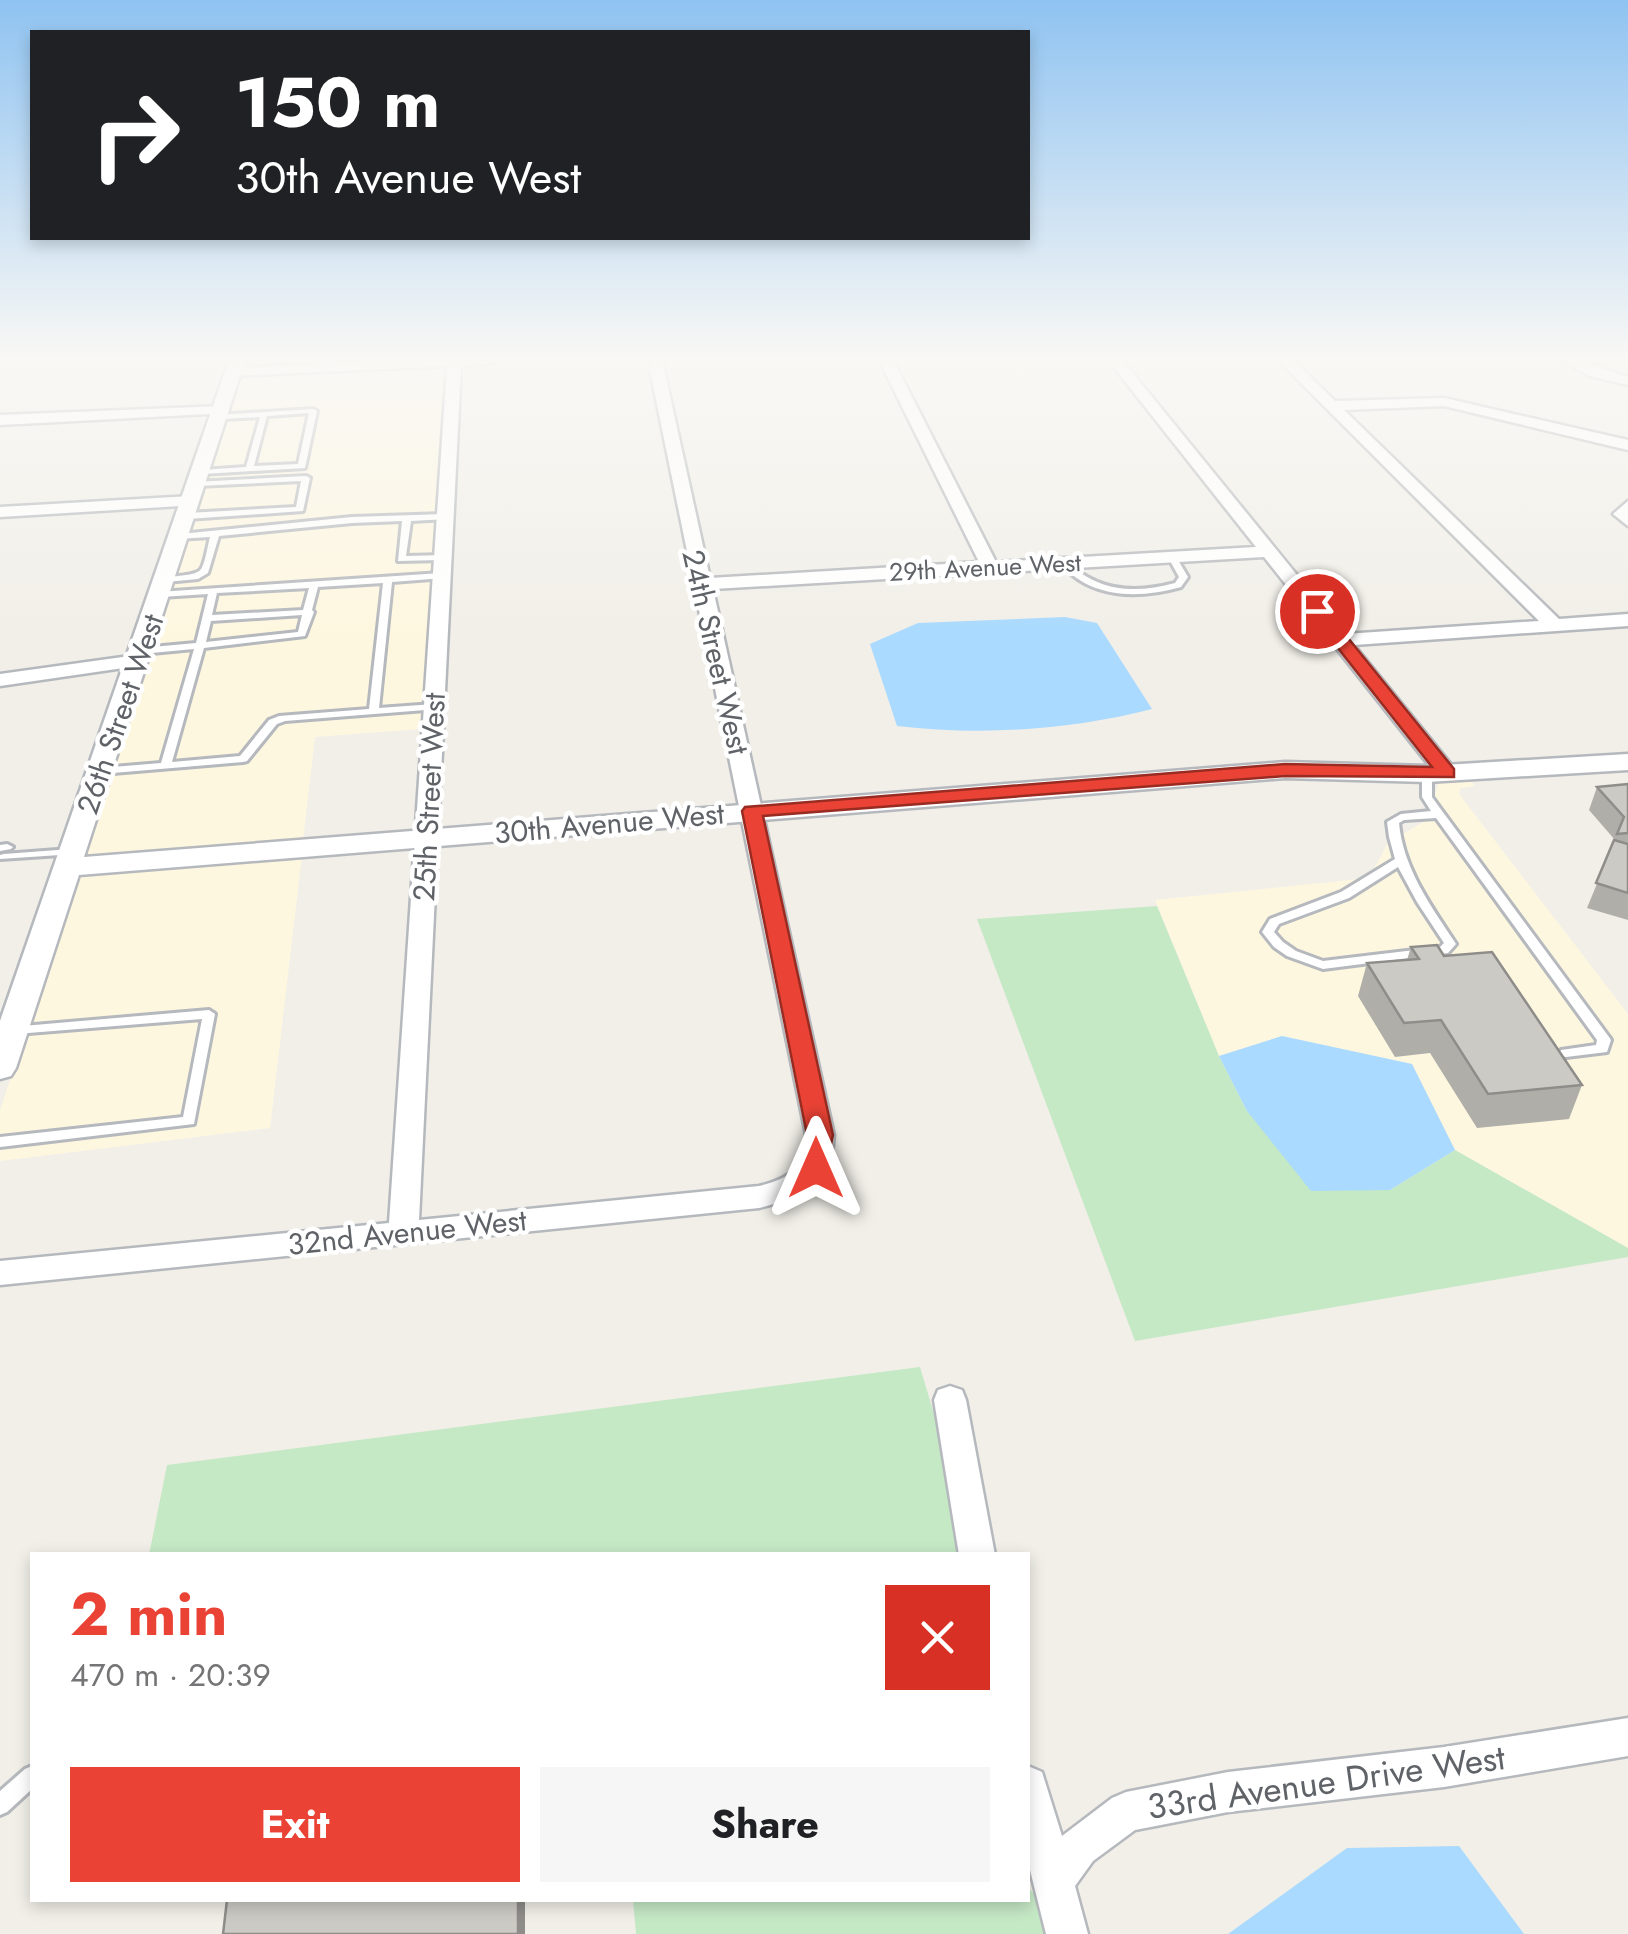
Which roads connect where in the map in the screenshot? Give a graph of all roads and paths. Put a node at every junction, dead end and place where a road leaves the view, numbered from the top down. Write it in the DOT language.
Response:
graph roads {
  1 [pos="208,450"];
  2 [pos="254,450"];
  3 [pos="305,450"];
  4 [pos="449,450"];
  5 [pos="673,450"];
  6 [pos="931,450"];
  7 [pos="1188,450"];
  8 [pos="1377,450"];
  9 [pos="249,469"];
  10 [pos="245,489"];
  11 [pos="194,493"];
  12 [pos="1628,506"];
  13 [pos="0,512"];
  14 [pos="240,513"];
  15 [pos="445,517"];
  16 [pos="408,518"];
  17 [pos="1628,521"];
  18 [pos="215,534"];
  19 [pos="180,537"];
  20 [pos="1269,551"];
  21 [pos="1172,556"];
  22 [pos="1064,563"];
  23 [pos="442,566"];
  24 [pos="990,567"];
  25 [pos="388,580"];
  26 [pos="314,584"];
  27 [pos="700,584"];
  28 [pos="163,586"];
  29 [pos="213,590"];
  30 [pos="310,612"];
  31 [pos="206,618"];
  32 [pos="1628,620"];
  33 [pos="1554,625"];
  34 [pos="1341,640"];
  35 [pos="200,646"];
  36 [pos="139,656"];
  37 [pos="0,680"];
  38 [pos="434,707"];
  39 [pos="374,711"];
  40 [pos="1628,762"];
  41 [pos="165,766"];
  42 [pos="101,770"];
  43 [pos="1437,773"];
  44 [pos="752,811"];
  45 [pos="1438,814"];
  46 [pos="426,838"];
  47 [pos="4,850"];
  48 [pos="71,859"];
  49 [pos="1403,859"];
  50 [pos="13,1030"];
  51 [pos="1566,1054"];
  52 [pos="0,1068"];
  53 [pos="0,1142"];
  54 [pos="810,1176"];
  55 [pos="403,1232"];
  56 [pos="0,1273"];
  57 [pos="950,1400"];
  58 [pos="976,1552"];
  59 [pos="1628,1736"];
  60 [pos="30,1778"];
  61 [pos="1030,1793"];
  62 [pos="0,1805"];
  63 [pos="1054,1882"];
  64 [pos="1067,1934"];
  1 -- 11 [label="street, 26th Street West"];
  2 -- 9 [label="lane"];
  3 -- 9 [label="lane"];
  4 -- 15 [label="street, 25th Street West"];
  5 -- 27 [label="street, 24th Street West"];
  6 -- 24 [label="street"];
  7 -- 20 [label="street"];
  8 -- 33 [label="street"];
  9 -- 11 [label="lane"];
  10 -- 11 [label="lane"];
  10 -- 14 [label="lane"];
  10 -- 14 [label="lane"];
  11 -- 13 [label="street"];
  11 -- 14 [label="lane"];
  11 -- 19 [label="street, 26th Street West"];
  12 -- 17 [label="street"];
  15 -- 16 [label="lane"];
  15 -- 23 [label="street, 25th Street West"];
  16 -- 18 [label="lane"];
  16 -- 23 [label="lane"];
  18 -- 19 [label="lane"];
  18 -- 28 [label="lane"];
  19 -- 28 [label="street, 26th Street West"];
  20 -- 21 [label="street, 29th Avenue West"];
  20 -- 34 [label="street"];
  21 -- 22 [label="street, 29th Avenue West"];
  21 -- 22 [label="lane"];
  22 -- 24 [label="street, 29th Avenue West"];
  23 -- 25 [label="lane"];
  23 -- 38 [label="street, 25th Street West"];
  24 -- 27 [label="street, 29th Avenue West"];
  25 -- 26 [label="lane"];
  25 -- 39 [label="lane"];
  26 -- 29 [label="lane"];
  26 -- 30 [label="lane"];
  27 -- 44 [label="street, 24th Street West"];
  28 -- 29 [label="lane"];
  28 -- 36 [label="street, 26th Street West"];
  29 -- 31 [label="lane"];
  30 -- 31 [label="lane"];
  30 -- 35 [label="lane"];
  31 -- 35 [label="lane"];
  32 -- 33 [label="street"];
  33 -- 34 [label="street"];
  34 -- 43 [label="street"];
  35 -- 36 [label="lane"];
  35 -- 41 [label="lane"];
  36 -- 37 [label="street"];
  36 -- 42 [label="street, 26th Street West"];
  38 -- 39 [label="lane"];
  38 -- 46 [label="street, 25th Street West"];
  39 -- 41 [label="lane"];
  40 -- 43 [label="street, 30th Avenue West"];
  41 -- 42 [label="lane"];
  42 -- 48 [label="street, 26th Street West"];
  43 -- 44 [label="street, 30th Avenue West"];
  43 -- 45 [label="lane"];
  44 -- 46 [label="street, 30th Avenue West"];
  44 -- 54 [label="street, 24th Street West"];
  45 -- 49 [label="lane"];
  45 -- 51 [label="lane"];
  46 -- 48 [label="street, 30th Avenue West"];
  46 -- 55 [label="street, 25th Street West"];
  47 -- 48 [label="lane"];
  48 -- 50 [label="street, 26th Street West"];
  49 -- 49 [label="lane"];
  50 -- 52 [label="street, 26th Street West"];
  50 -- 53 [label="lane"];
  54 -- 55 [label="street, 32nd Avenue West"];
  55 -- 56 [label="street, 32nd Avenue West"];
  57 -- 58 [label="street"];
  59 -- 63 [label="street, 33rd Avenue Drive West"];
  60 -- 62 [label="lane"];
  61 -- 63 [label="street"];
  63 -- 64 [label="street"];
}
